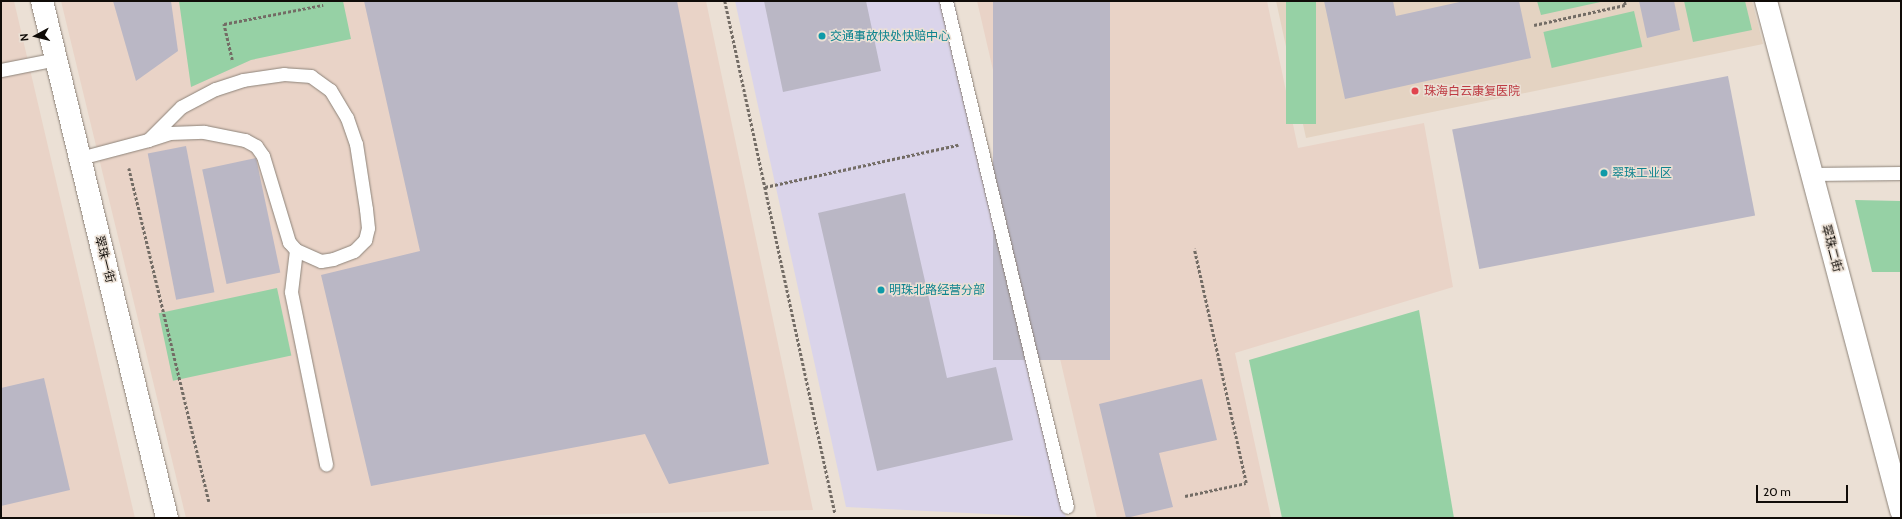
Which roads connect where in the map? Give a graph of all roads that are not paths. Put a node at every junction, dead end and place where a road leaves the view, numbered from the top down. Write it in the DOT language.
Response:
graph roads {
  1 [pos="42,1"];
  2 [pos="946,1"];
  3 [pos="1766,1"];
  4 [pos="56,59"];
  5 [pos="1,70"];
  6 [pos="148,140"];
  7 [pos="80,158"];
  8 [pos="1901,173"];
  9 [pos="1812,174"];
  10 [pos="296,250"];
  11 [pos="326,464"];
  12 [pos="1899,503"];
  13 [pos="1067,507"];
  14 [pos="167,518"];
  15 [pos="1897,518"];
  1 -- 4 [label="street, 翠珠一街"];
  2 -- 13 [label="lane"];
  3 -- 9 [label="street, 翠珠二街"];
  4 -- 5 [label="lane"];
  4 -- 7 [label="street, 翠珠一街"];
  6 -- 7 [label="lane"];
  6 -- 10 [label="lane"];
  6 -- 10 [label="lane"];
  7 -- 14 [label="street, 翠珠一街"];
  8 -- 9 [label="lane"];
  9 -- 12 [label="street, 翠珠二街"];
  10 -- 11 [label="lane"];
  12 -- 15 [label="street, 翠珠二街"];
}
